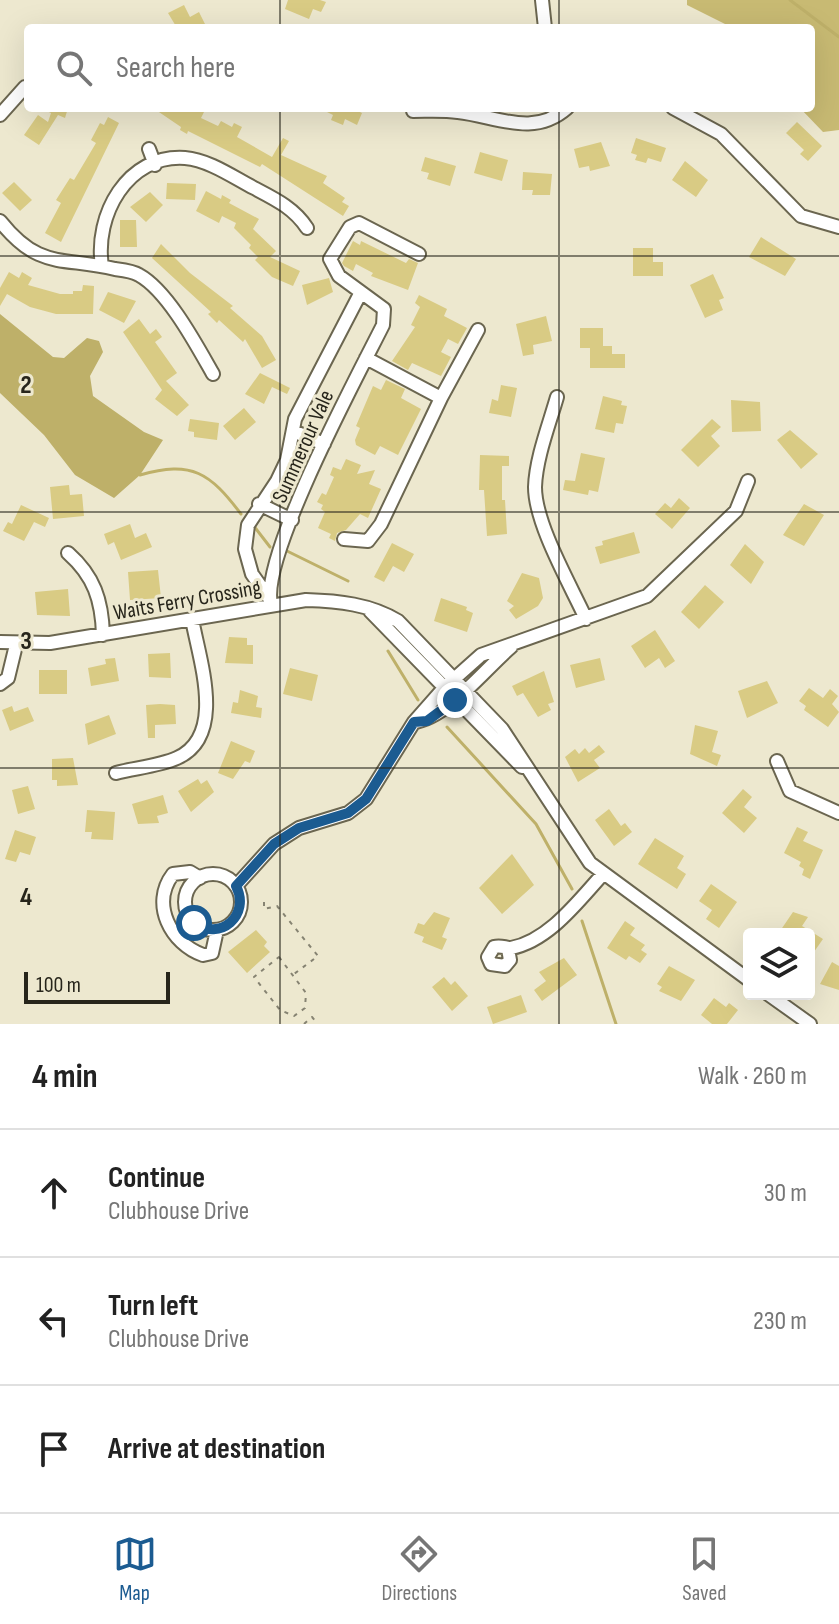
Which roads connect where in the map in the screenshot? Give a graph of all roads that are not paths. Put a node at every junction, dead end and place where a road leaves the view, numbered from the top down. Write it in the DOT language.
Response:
graph roads {
  1 [pos="542,0"];
  2 [pos="545,24"];
  3 [pos="24,88"];
  4 [pos="458,112"];
  5 [pos="561,112"];
  6 [pos="680,112"];
  7 [pos="0,115"];
  8 [pos="149,149"];
  9 [pos="155,165"];
  10 [pos="0,221"];
  11 [pos="839,227"];
  12 [pos="307,228"];
  13 [pos="419,254"];
  14 [pos="102,266"];
  15 [pos="361,292"];
  16 [pos="478,330"];
  17 [pos="366,358"];
  18 [pos="213,374"];
  19 [pos="557,397"];
  20 [pos="441,398"];
  21 [pos="293,431"];
  22 [pos="324,444"];
  23 [pos="748,481"];
  24 [pos="259,504"];
  25 [pos="292,520"];
  26 [pos="344,539"];
  27 [pos="68,553"];
  28 [pos="270,601"];
  29 [pos="364,607"];
  30 [pos="192,619"];
  31 [pos="586,619"];
  32 [pos="103,635"];
  33 [pos="0,642"];
  34 [pos="517,643"];
  35 [pos="16,645"];
  36 [pos="455,678"];
  37 [pos="0,684"];
  38 [pos="444,688"];
  39 [pos="465,689"];
  40 [pos="455,700"];
  41 [pos="414,722"];
  42 [pos="777,761"];
  43 [pos="116,773"];
  44 [pos="532,777"];
  45 [pos="839,813"];
  46 [pos="255,865"];
  47 [pos="603,874"];
  48 [pos="200,878"];
  49 [pos="260,879"];
  50 [pos="236,886"];
  51 [pos="217,930"];
  52 [pos="508,949"];
  53 [pos="743,976"];
  54 [pos="776,1000"];
  55 [pos="810,1024"];
  1 -- 2 [label="street"];
  3 -- 7 [label="street"];
  4 -- 5 [label="street"];
  6 -- 11 [label="street"];
  8 -- 9 [label="street"];
  9 -- 12 [label="street"];
  9 -- 14 [label="street"];
  10 -- 14 [label="street"];
  13 -- 15 [label="street"];
  14 -- 18 [label="street"];
  15 -- 17 [label="street, Summerour Vale"];
  15 -- 21 [label="street"];
  16 -- 20 [label="street"];
  17 -- 20 [label="street"];
  17 -- 22 [label="street, Summerour Vale"];
  19 -- 31 [label="street"];
  20 -- 26 [label="street"];
  21 -- 22 [label="street"];
  21 -- 24 [label="street"];
  22 -- 25 [label="street, Summerour Vale"];
  23 -- 31 [label="street"];
  24 -- 25 [label="street"];
  24 -- 28 [label="street"];
  25 -- 28 [label="street, Summerour Vale"];
  27 -- 32 [label="street"];
  28 -- 29 [label="street, Waits Ferry Crossing"];
  28 -- 30 [label="street, Waits Ferry Crossing"];
  29 -- 36 [label="street, Waits Ferry Crossing"];
  29 -- 38 [label="street, Waits Ferry Crossing"];
  30 -- 32 [label="street, Waits Ferry Crossing"];
  30 -- 43 [label="street"];
  31 -- 34 [label="street"];
  32 -- 35 [label="street, Waits Ferry Crossing"];
  33 -- 35 [label="street, Waits Ferry Crossing"];
  34 -- 36 [label="street"];
  34 -- 39 [label="street"];
  35 -- 37 [label="street"];
  36 -- 38 [label="street"];
  36 -- 39 [label="street, Waits Ferry Crossing"];
  38 -- 40 [label="street, Waits Ferry Crossing"];
  38 -- 41 [label="street"];
  39 -- 40 [label="street"];
  39 -- 44 [label="street, Waits Ferry Crossing"];
  40 -- 41 [label="street"];
  40 -- 44 [label="street, Waits Ferry Crossing"];
  41 -- 46 [label="street"];
  42 -- 45 [label="street"];
  44 -- 47 [label="street, Waits Ferry Crossing"];
  46 -- 49 [label="street"];
  46 -- 50 [label="street"];
  47 -- 52 [label="street"];
  47 -- 53 [label="street, Waits Ferry Crossing"];
  48 -- 50 [label="street"];
  48 -- 51 [label="street"];
  48 -- 51 [label="street"];
  50 -- 51 [label="street"];
  54 -- 55 [label="street"];
}
